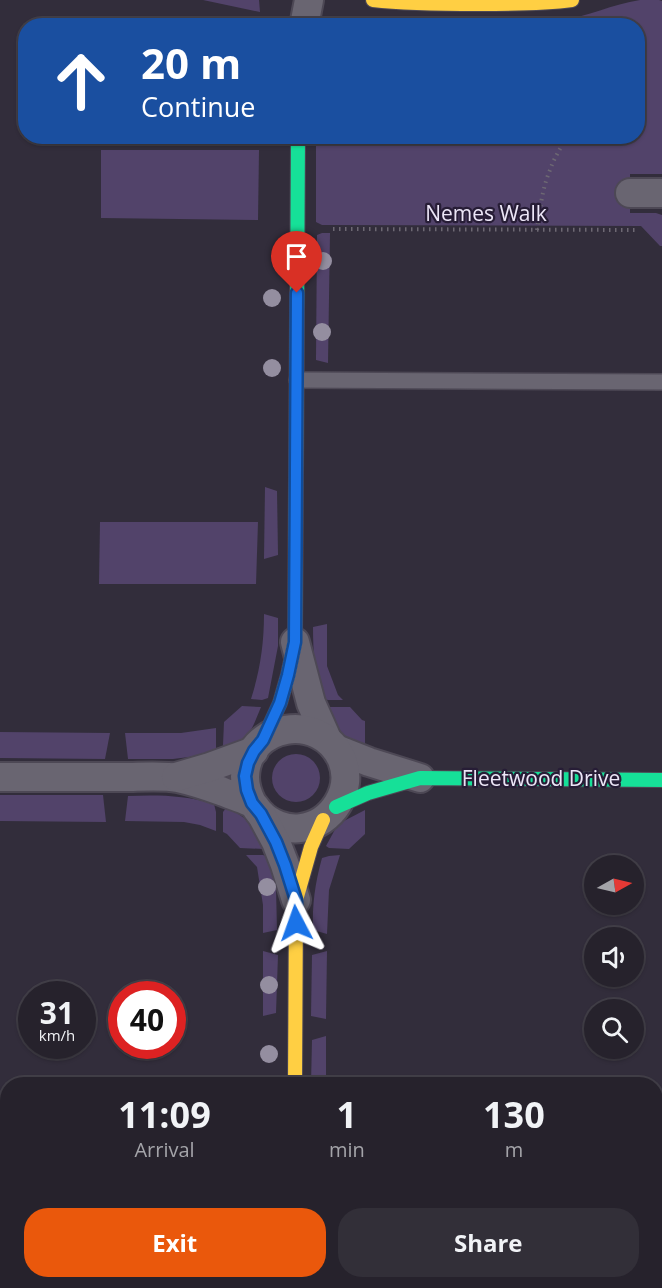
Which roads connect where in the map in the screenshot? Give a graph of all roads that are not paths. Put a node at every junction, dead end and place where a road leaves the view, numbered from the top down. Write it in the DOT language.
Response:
graph roads {
  1 [pos="309,0"];
  2 [pos="373,0"];
  3 [pos="572,0"];
  4 [pos="306,18"];
  5 [pos="298,144"];
  6 [pos="630,193"];
  7 [pos="662,193"];
  8 [pos="297,380"];
  9 [pos="662,382"];
  10 [pos="295,642"];
  11 [pos="331,744"];
  12 [pos="258,746"];
  13 [pos="0,777"];
  14 [pos="176,777"];
  15 [pos="420,778"];
  16 [pos="662,780"];
  17 [pos="256,809"];
  18 [pos="329,814"];
  19 [pos="296,900"];
  20 [pos="295,1077"];
  1 -- 4 [label="street"];
  2 -- 3 [label="street"];
  5 -- 8 [label="street"];
  6 -- 7 [label="street"];
  8 -- 9 [label="lane"];
  8 -- 10 [label="street"];
  10 -- 11 [label="street"];
  10 -- 12 [label="street"];
  11 -- 12 [label="street"];
  11 -- 15 [label="street, Fleetwood Drive"];
  11 -- 18 [label="street"];
  12 -- 14 [label="street"];
  12 -- 17 [label="street"];
  13 -- 14 [label="street"];
  14 -- 17 [label="street"];
  15 -- 16 [label="street, Fleetwood Drive"];
  15 -- 18 [label="street, Fleetwood Drive"];
  17 -- 18 [label="street"];
  17 -- 19 [label="street"];
  18 -- 19 [label="street"];
  19 -- 20 [label="street"];
}
